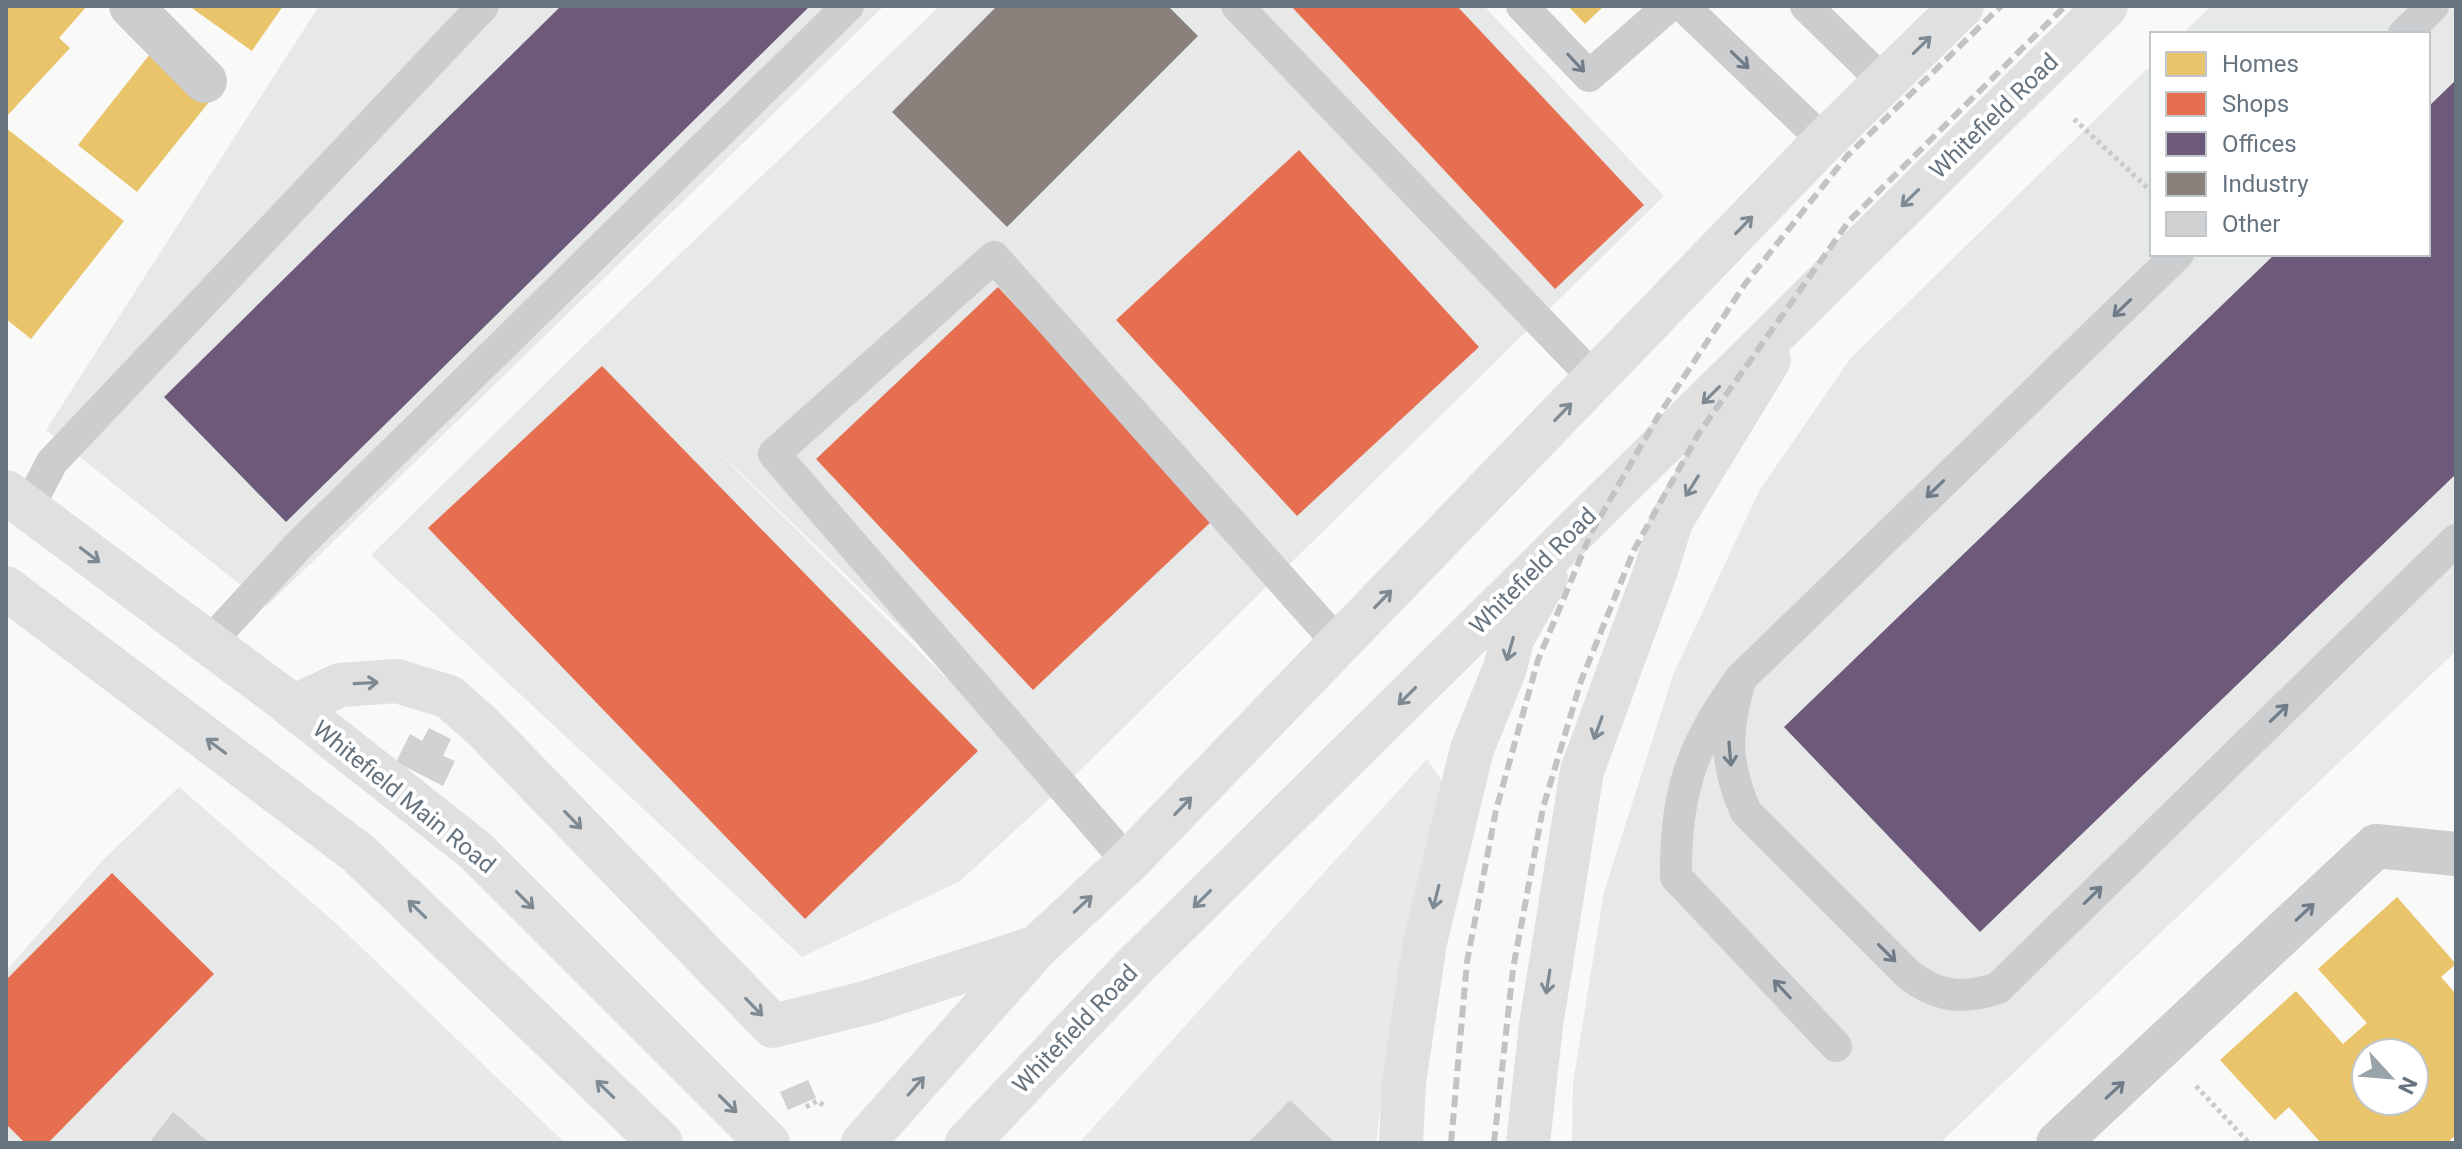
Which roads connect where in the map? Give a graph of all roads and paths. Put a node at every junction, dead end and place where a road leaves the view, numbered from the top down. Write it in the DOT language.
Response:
graph roads {
  1 [pos="131,6"];
  2 [pos="483,6"];
  3 [pos="848,6"];
  4 [pos="1237,6"];
  5 [pos="1522,6"];
  6 [pos="1669,6"];
  7 [pos="1683,6"];
  8 [pos="1806,6"];
  9 [pos="1962,6"];
  10 [pos="2106,6"];
  11 [pos="2433,6"];
  12 [pos="2406,32"];
  13 [pos="205,81"];
  14 [pos="1884,82"];
  15 [pos="2074,119"];
  16 [pos="1824,141"];
  17 [pos="2150,190"];
  18 [pos="2176,256"];
  19 [pos="1806,300"];
  20 [pos="1595,379"];
  21 [pos="17,500"];
  22 [pos="1573,531"];
  23 [pos="2456,540"];
  24 [pos="6,588"];
  25 [pos="208,644"];
  26 [pos="1339,644"];
  27 [pos="1741,678"];
  28 [pos="293,707"];
  29 [pos="2456,854"];
  30 [pos="1128,862"];
  31 [pos="1037,947"];
  32 [pos="1836,1046"];
  33 [pos="2160,1047"];
  34 [pos="661,1143"];
  35 [pos="768,1143"];
  36 [pos="863,1143"];
  37 [pos="967,1143"];
  38 [pos="1401,1143"];
  39 [pos="1528,1143"];
  40 [pos="2058,1143"];
  41 [pos="2249,1143"];
  1 -- 13 [label="street"];
  2 -- 21 [label="lane"];
  3 -- 25 [label="lane"];
  4 -- 20 [label="lane"];
  5 -- 6 [label="lane, one-way"];
  7 -- 16 [label="lane, one-way"];
  8 -- 14 [label="lane"];
  14 -- 9 [label="main road, one-way"];
  10 -- 19 [label="main road, Whitefield Road, one-way"];
  11 -- 12 [label="lane"];
  14 -- 16 [label="main road"];
  15 -- 17 [label="path"];
  20 -- 16 [label="main road, one-way"];
  18 -- 27 [label="lane, one-way"];
  19 -- 22 [label="main road, Whitefield Road, one-way"];
  19 -- 39 [label="main road, one-way"];
  26 -- 20 [label="main road, one-way"];
  21 -- 25 [label="main road, Whitefield Main Road, one-way"];
  22 -- 37 [label="main road, Whitefield Road, one-way"];
  22 -- 38 [label="main road, one-way"];
  27 -- 23 [label="lane, one-way"];
  34 -- 24 [label="main road, one-way"];
  25 -- 28 [label="main road, Whitefield Main Road"];
  30 -- 26 [label="main road, one-way"];
  26 -- 30 [label="lane"];
  32 -- 27 [label="lane, one-way"];
  28 -- 31 [label="main road, one-way"];
  28 -- 35 [label="main road, Whitefield Main Road, one-way"];
  33 -- 29 [label="street, one-way"];
  31 -- 30 [label="main road, one-way"];
  36 -- 31 [label="main road, one-way"];
  40 -- 33 [label="street, one-way"];
  33 -- 41 [label="path"];
}
